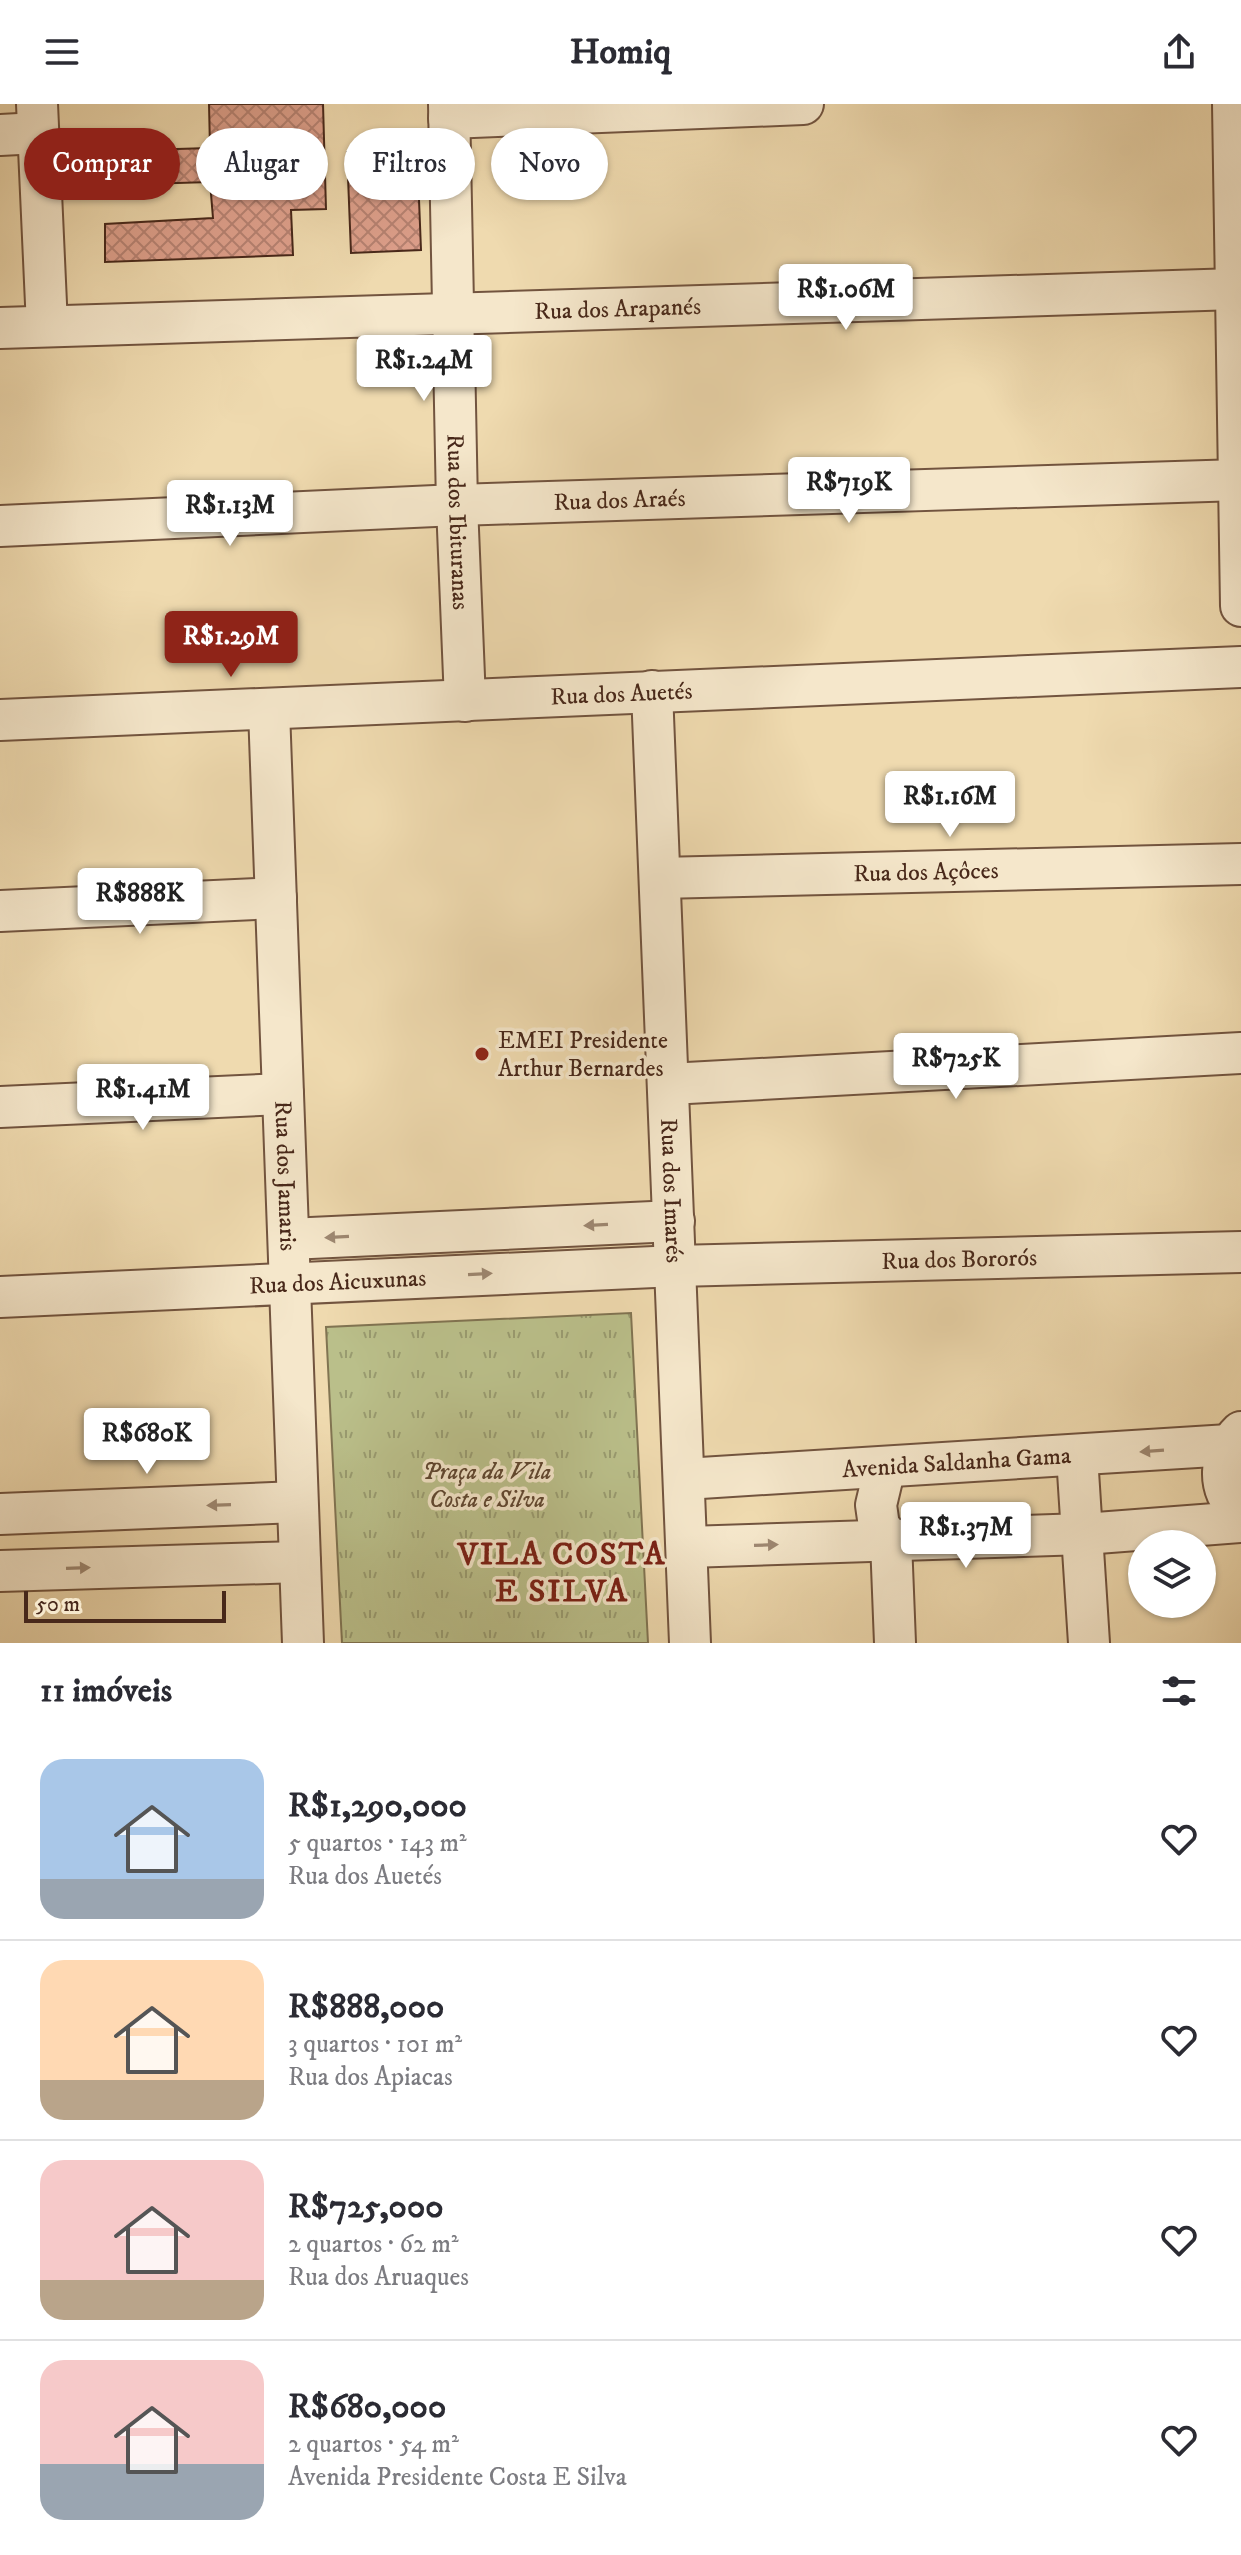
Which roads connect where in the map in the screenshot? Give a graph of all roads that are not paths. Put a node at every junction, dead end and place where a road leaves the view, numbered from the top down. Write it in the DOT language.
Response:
graph roads {
  1 [pos="803,104"];
  2 [pos="1233,104"];
  3 [pos="449,111"];
  4 [pos="25,124"];
  5 [pos="1236,289"];
  6 [pos="455,312"];
  7 [pos="47,326"];
  8 [pos="0,328"];
  9 [pos="1239,480"];
  10 [pos="457,505"];
  11 [pos="0,526"];
  12 [pos="1241,606"];
  13 [pos="1241,667"];
  14 [pos="652,691"];
  15 [pos="465,701"];
  16 [pos="269,710"];
  17 [pos="0,720"];
  18 [pos="1241,864"];
  19 [pos="660,878"];
  20 [pos="276,898"];
  21 [pos="0,911"];
  22 [pos="1241,1053"];
  23 [pos="669,1084"];
  24 [pos="283,1094"];
  25 [pos="0,1107"];
  26 [pos="674,1221"];
  27 [pos="289,1239"];
  28 [pos="1241,1252"];
  29 [pos="676,1266"];
  30 [pos="290,1283"];
  31 [pos="0,1297"];
  32 [pos="1235,1439"];
  33 [pos="1077,1456"];
  34 [pos="885,1467"];
  35 [pos="685,1479"];
  36 [pos="297,1502"];
  37 [pos="1241,1511"];
  38 [pos="0,1514"];
  39 [pos="1241,1522"];
  40 [pos="1084,1534"];
  41 [pos="891,1541"];
  42 [pos="688,1547"];
  43 [pos="300,1562"];
  44 [pos="0,1571"];
  45 [pos="303,1643"];
  46 [pos="690,1643"];
  47 [pos="895,1643"];
  48 [pos="1089,1643"];
  1 -- 3 [label="street"];
  2 -- 5 [label="street"];
  3 -- 6 [label="street, Rua dos Ibituranas"];
  4 -- 7 [label="street"];
  5 -- 6 [label="street, Rua dos Arapanés"];
  5 -- 9 [label="street"];
  6 -- 7 [label="street, Rua dos Arapanés"];
  6 -- 10 [label="street, Rua dos Ibituranas"];
  7 -- 8 [label="street, Rua dos Arapanés"];
  9 -- 10 [label="street, Rua dos Araés"];
  9 -- 12 [label="street"];
  10 -- 11 [label="street, Rua dos Araés"];
  10 -- 15 [label="street, Rua dos Ibituranas"];
  13 -- 14 [label="street, Rua dos Auetés"];
  14 -- 15 [label="street, Rua dos Auetés"];
  14 -- 19 [label="street, Rua dos Imarés"];
  15 -- 16 [label="street, Rua dos Auetés"];
  16 -- 17 [label="street, Rua dos Auetés"];
  16 -- 20 [label="street, Rua dos Jamaris"];
  18 -- 19 [label="street, Rua dos Açôces"];
  19 -- 23 [label="street, Rua dos Imarés"];
  20 -- 21 [label="street"];
  20 -- 24 [label="street, Rua dos Jamaris"];
  22 -- 23 [label="street"];
  23 -- 26 [label="street, Rua dos Imarés"];
  24 -- 25 [label="street"];
  24 -- 27 [label="street, Rua dos Jamaris"];
  26 -- 27 [label="street, Rua dos Aicuxunas, one-way"];
  26 -- 29 [label="street, Rua dos Imarés"];
  27 -- 30 [label="street, Rua dos Jamaris"];
  28 -- 29 [label="street, Rua dos Bororós"];
  30 -- 29 [label="street, Rua dos Aicuxunas, one-way"];
  29 -- 35 [label="street, Rua dos Imarés"];
  30 -- 31 [label="street, Rua dos Aicuxunas"];
  30 -- 36 [label="street, Rua dos Jamaris"];
  32 -- 33 [label="street, Avenida Saldanha Gama, one-way"];
  32 -- 37 [label="street, Avenida Saldanha Gama"];
  33 -- 34 [label="street, Avenida Saldanha Gama"];
  33 -- 40 [label="street"];
  34 -- 35 [label="street, Avenida Saldanha Gama"];
  34 -- 41 [label="street"];
  35 -- 42 [label="street, Rua dos Imarés"];
  36 -- 38 [label="street, one-way"];
  36 -- 43 [label="street, Rua dos Jamaris"];
  39 -- 40 [label="street"];
  40 -- 41 [label="street"];
  40 -- 48 [label="street"];
  42 -- 41 [label="street, one-way"];
  41 -- 47 [label="street"];
  42 -- 46 [label="street, Rua dos Imarés"];
  44 -- 43 [label="street, one-way"];
  43 -- 45 [label="street, Rua dos Jamaris"];
}
